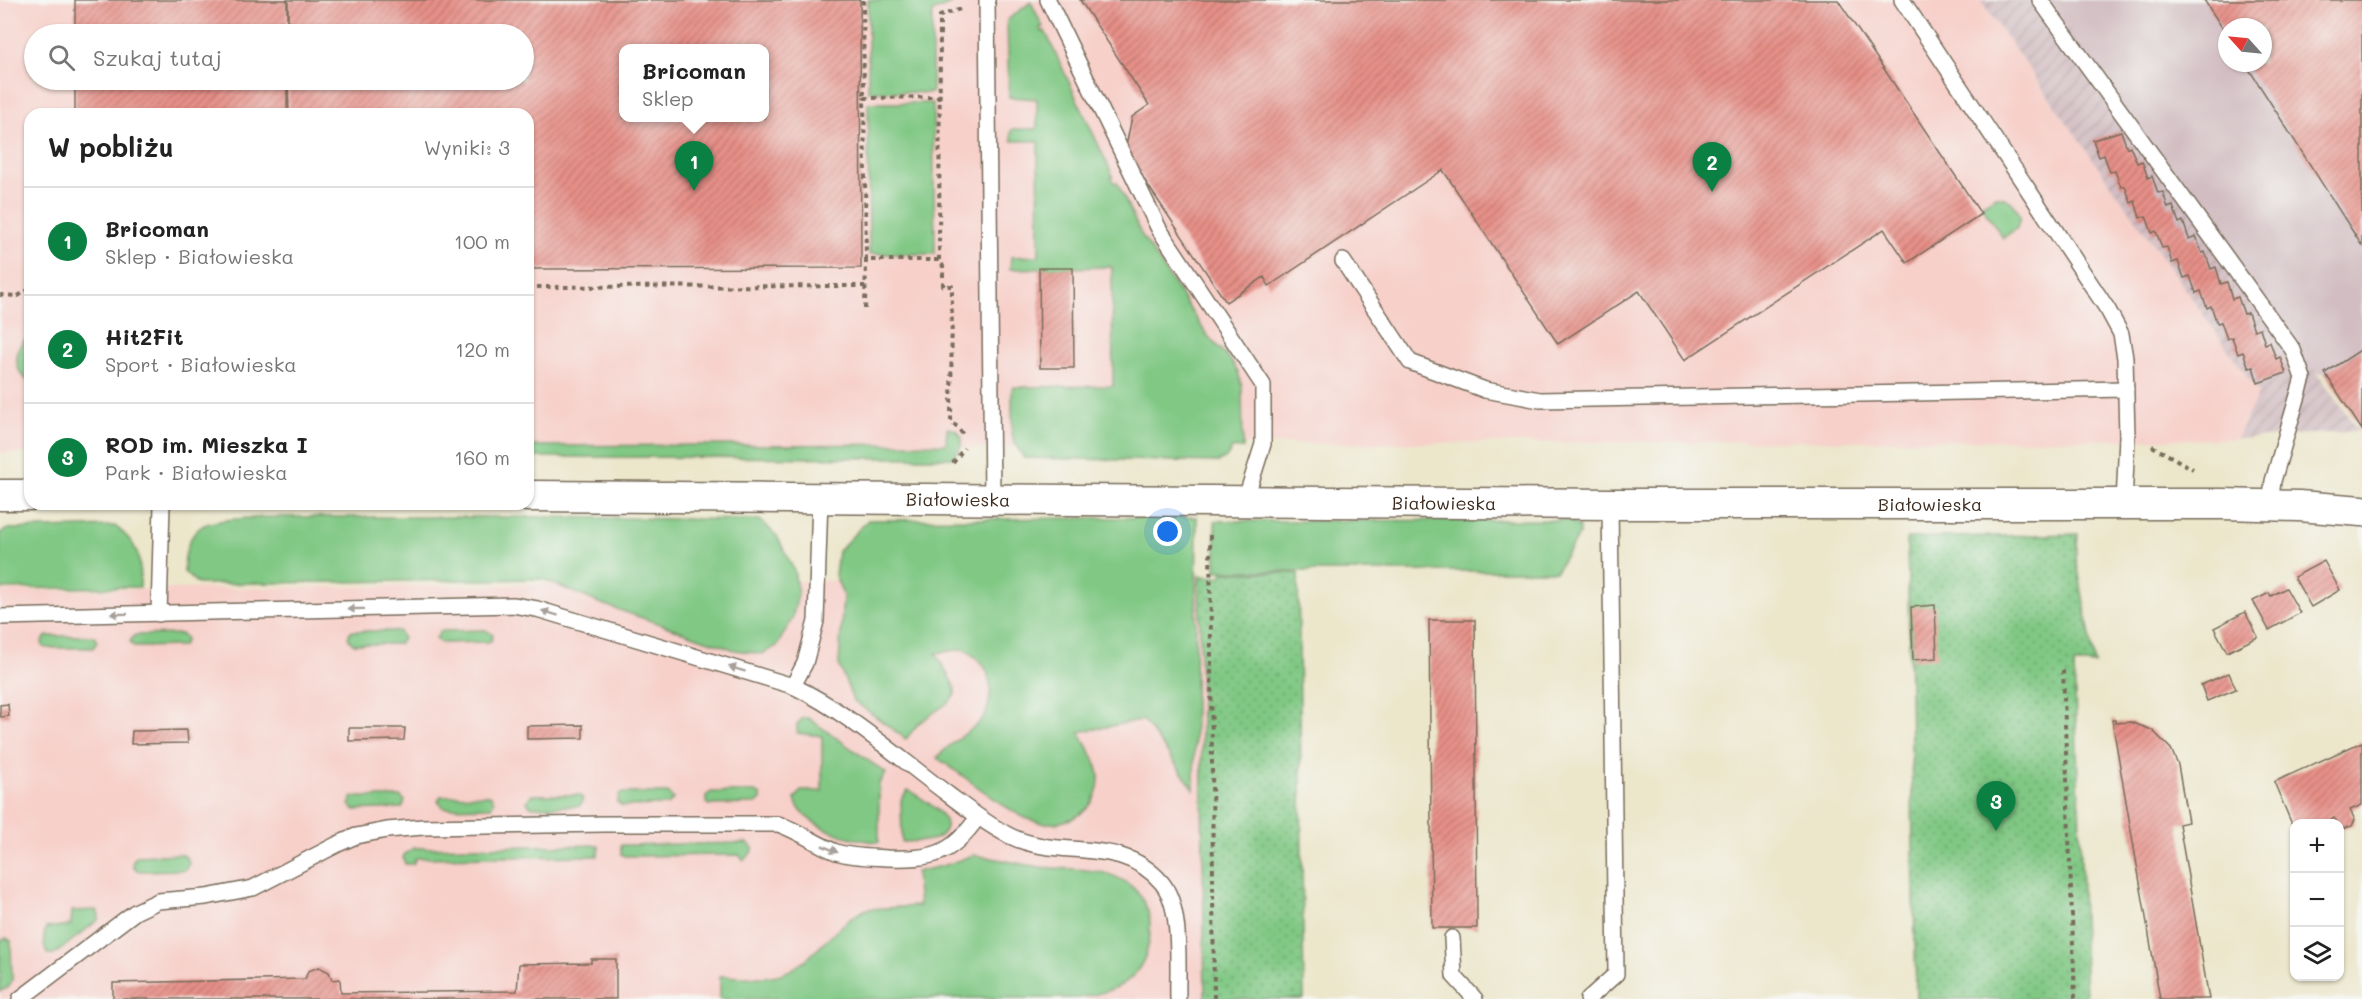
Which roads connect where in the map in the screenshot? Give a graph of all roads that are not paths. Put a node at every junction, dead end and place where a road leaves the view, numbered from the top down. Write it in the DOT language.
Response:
graph roads {
  1 [pos="1048,0"];
  2 [pos="1902,0"];
  3 [pos="2040,0"];
  4 [pos="987,3"];
  5 [pos="1343,261"];
  6 [pos="2126,389"];
  7 [pos="0,495"];
  8 [pos="24,495"];
  9 [pos="534,496"];
  10 [pos="820,498"];
  11 [pos="992,498"];
  12 [pos="1245,501"];
  13 [pos="1610,504"];
  14 [pos="2124,505"];
  15 [pos="2270,505"];
  16 [pos="162,510"];
  17 [pos="2362,511"];
  18 [pos="159,614"];
  19 [pos="0,617"];
  20 [pos="793,686"];
  21 [pos="978,817"];
  22 [pos="1452,938"];
  23 [pos="20,999"];
  24 [pos="1178,999"];
  25 [pos="1474,999"];
  26 [pos="1588,999"];
  1 -- 12 [label="lane"];
  2 -- 6 [label="lane"];
  3 -- 15 [label="lane"];
  4 -- 11 [label="lane"];
  5 -- 6 [label="lane"];
  6 -- 14 [label="lane"];
  7 -- 8 [label="street"];
  9 -- 10 [label="street, Białowieska"];
  10 -- 11 [label="street, Białowieska"];
  10 -- 20 [label="lane"];
  11 -- 12 [label="street, Białowieska"];
  12 -- 13 [label="street, Białowieska"];
  13 -- 14 [label="street, Białowieska"];
  13 -- 26 [label="lane"];
  14 -- 15 [label="street, Białowieska"];
  15 -- 17 [label="street, Białowieska"];
  16 -- 18 [label="lane"];
  18 -- 19 [label="lane, one-way"];
  20 -- 18 [label="lane, one-way"];
  20 -- 21 [label="lane"];
  23 -- 21 [label="lane, one-way"];
  21 -- 24 [label="lane"];
  22 -- 25 [label="lane"];
}
